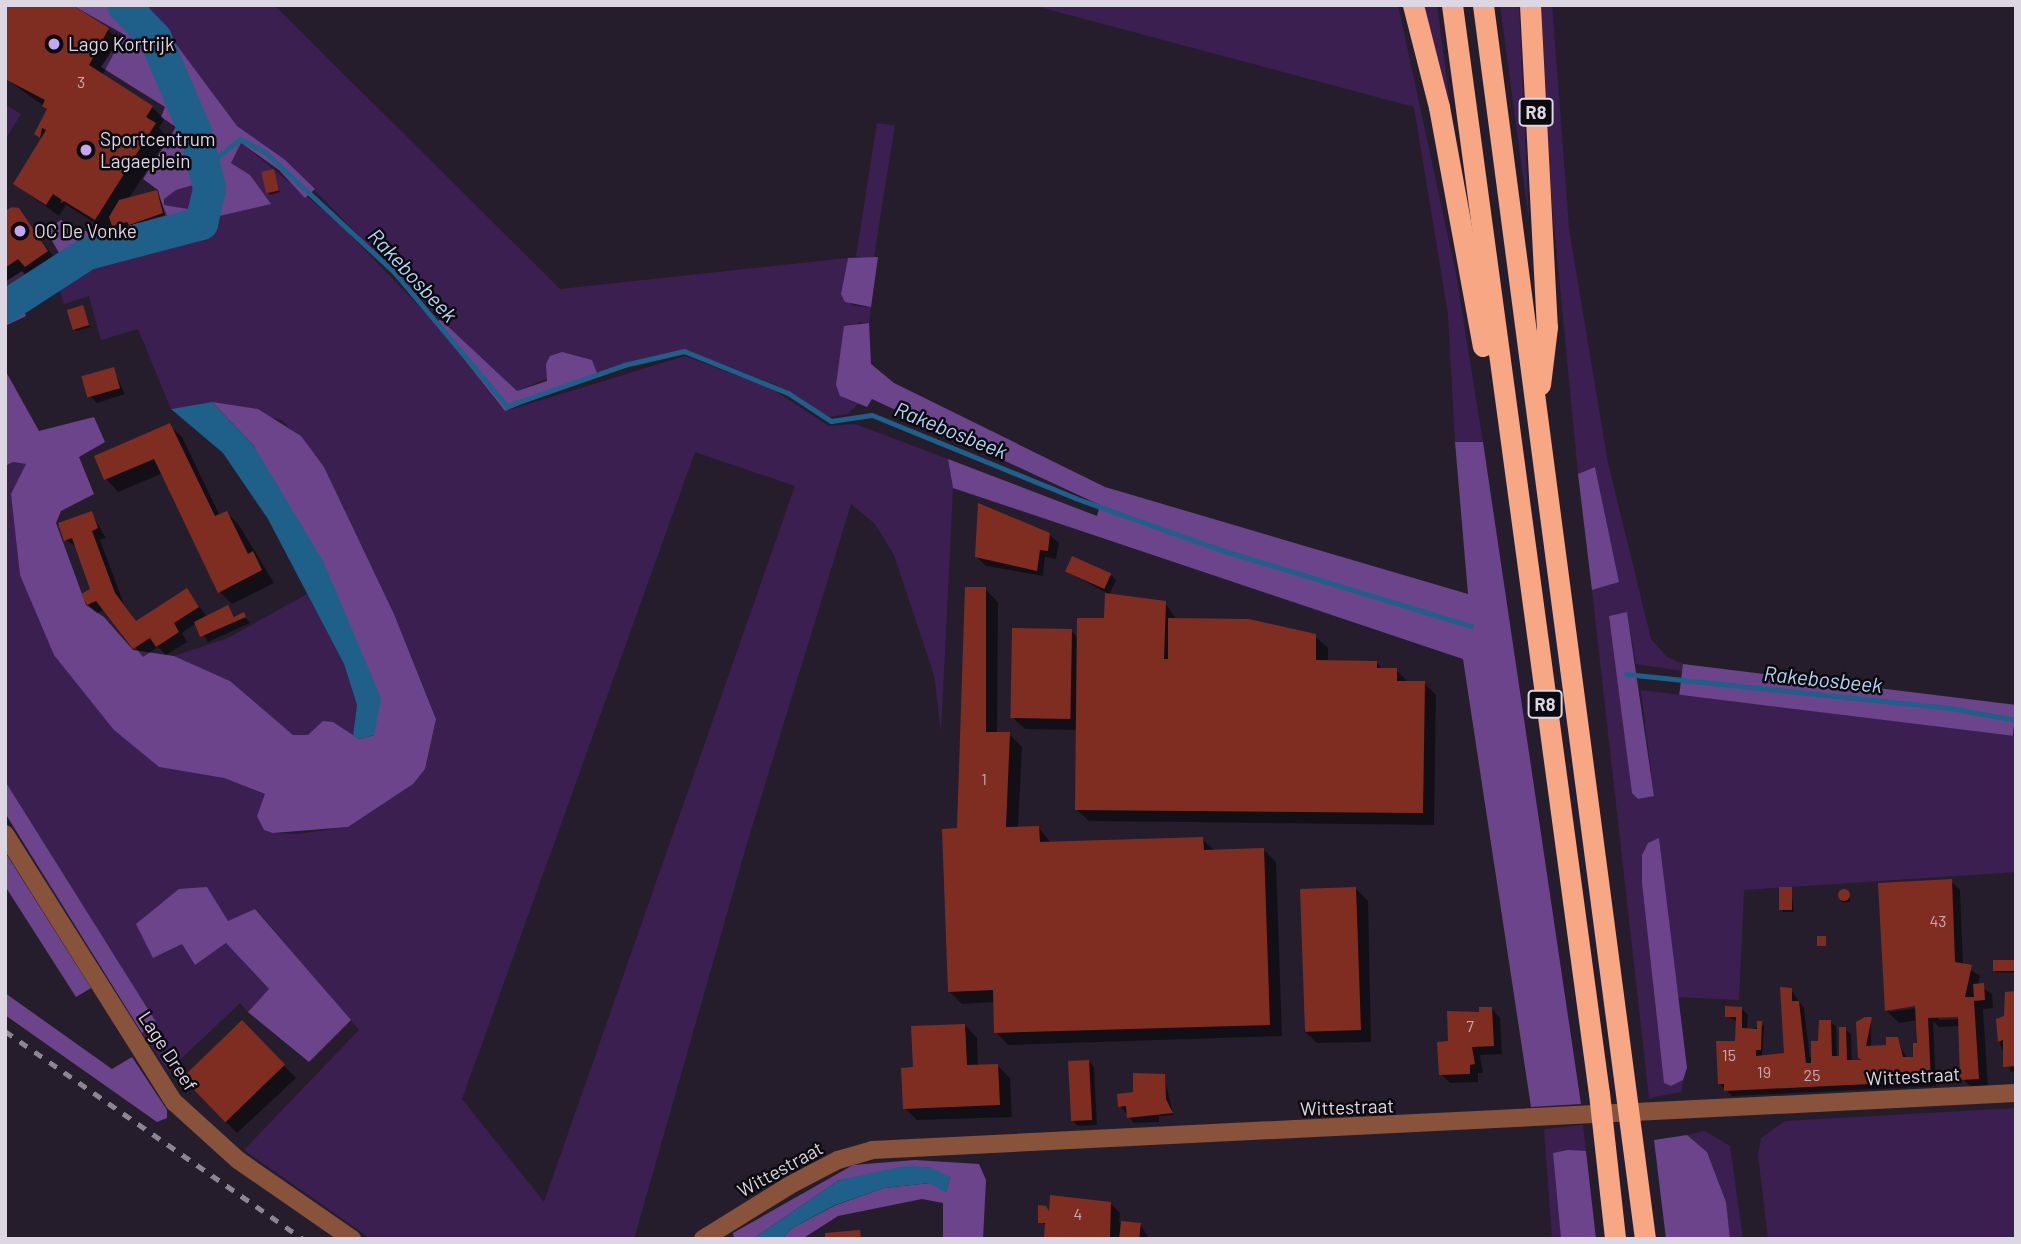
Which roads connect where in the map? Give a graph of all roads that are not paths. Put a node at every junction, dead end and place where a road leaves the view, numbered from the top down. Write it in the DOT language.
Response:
graph roads {
  1 [pos="1413,5"];
  2 [pos="1452,5"];
  3 [pos="1483,5"];
  4 [pos="1530,5"];
  5 [pos="1504,415"];
  6 [pos="1536,419"];
  7 [pos="5,834"];
  8 [pos="2016,1093"];
  9 [pos="352,1239"];
  10 [pos="703,1239"];
  11 [pos="1615,1239"];
  12 [pos="1644,1239"];
  1 -- 5 [label="highway, R8"];
  2 -- 5 [label="highway, R8"];
  3 -- 6 [label="highway, R8"];
  4 -- 6 [label="highway, R8"];
  5 -- 11 [label="highway, R8"];
  6 -- 12 [label="highway, R8"];
  7 -- 9 [label="street, Lage Dreef"];
  8 -- 10 [label="street, Wittestraat"];
}
